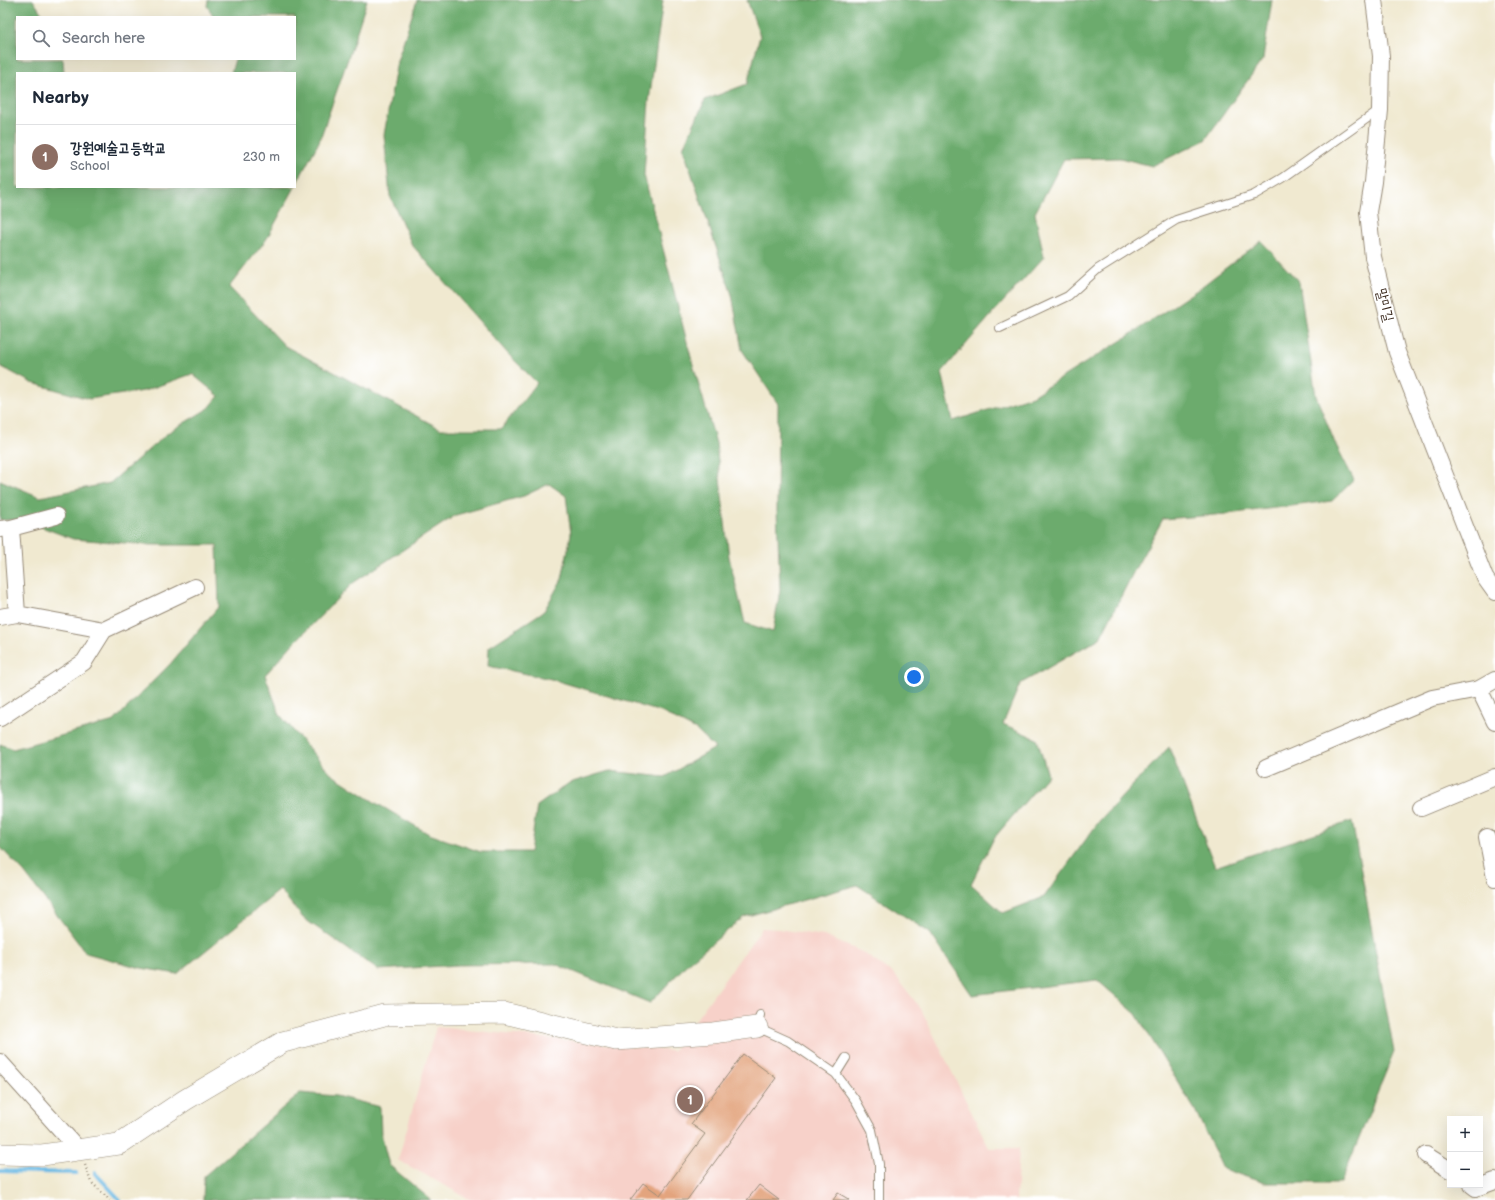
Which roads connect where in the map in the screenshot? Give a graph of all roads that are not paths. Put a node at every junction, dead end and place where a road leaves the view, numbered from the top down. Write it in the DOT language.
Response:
graph roads {
  1 [pos="1374,0"];
  2 [pos="1380,110"];
  3 [pos="1000,328"];
  4 [pos="56,516"];
  5 [pos="5,528"];
  6 [pos="195,587"];
  7 [pos="1495,592"];
  8 [pos="17,614"];
  9 [pos="0,617"];
  10 [pos="104,630"];
  11 [pos="1495,680"];
  12 [pos="1479,689"];
  13 [pos="0,718"];
  14 [pos="1495,722"];
  15 [pos="1266,768"];
  16 [pos="1495,777"];
  17 [pos="1421,808"];
  18 [pos="1487,837"];
  19 [pos="1495,878"];
  20 [pos="758,1021"];
  21 [pos="846,1058"];
  22 [pos="0,1062"];
  23 [pos="836,1074"];
  24 [pos="79,1150"];
  25 [pos="0,1154"];
  26 [pos="1426,1155"];
  27 [pos="1447,1168"];
  28 [pos="1495,1181"];
  29 [pos="1483,1185"];
  30 [pos="879,1200"];
  1 -- 2 [label="street, 말미길"];
  2 -- 3 [label="lane"];
  2 -- 7 [label="street, 말미길"];
  4 -- 5 [label="street"];
  5 -- 8 [label="street"];
  6 -- 10 [label="street"];
  8 -- 9 [label="street"];
  8 -- 10 [label="street"];
  10 -- 13 [label="street"];
  11 -- 12 [label="street"];
  12 -- 14 [label="street"];
  12 -- 15 [label="street"];
  16 -- 17 [label="street"];
  18 -- 19 [label="street"];
  20 -- 23 [label="lane"];
  20 -- 24 [label="street"];
  21 -- 23 [label="lane"];
  22 -- 24 [label="street"];
  23 -- 30 [label="lane"];
  24 -- 25 [label="street"];
  26 -- 27 [label="street"];
  28 -- 29 [label="street"];
}
